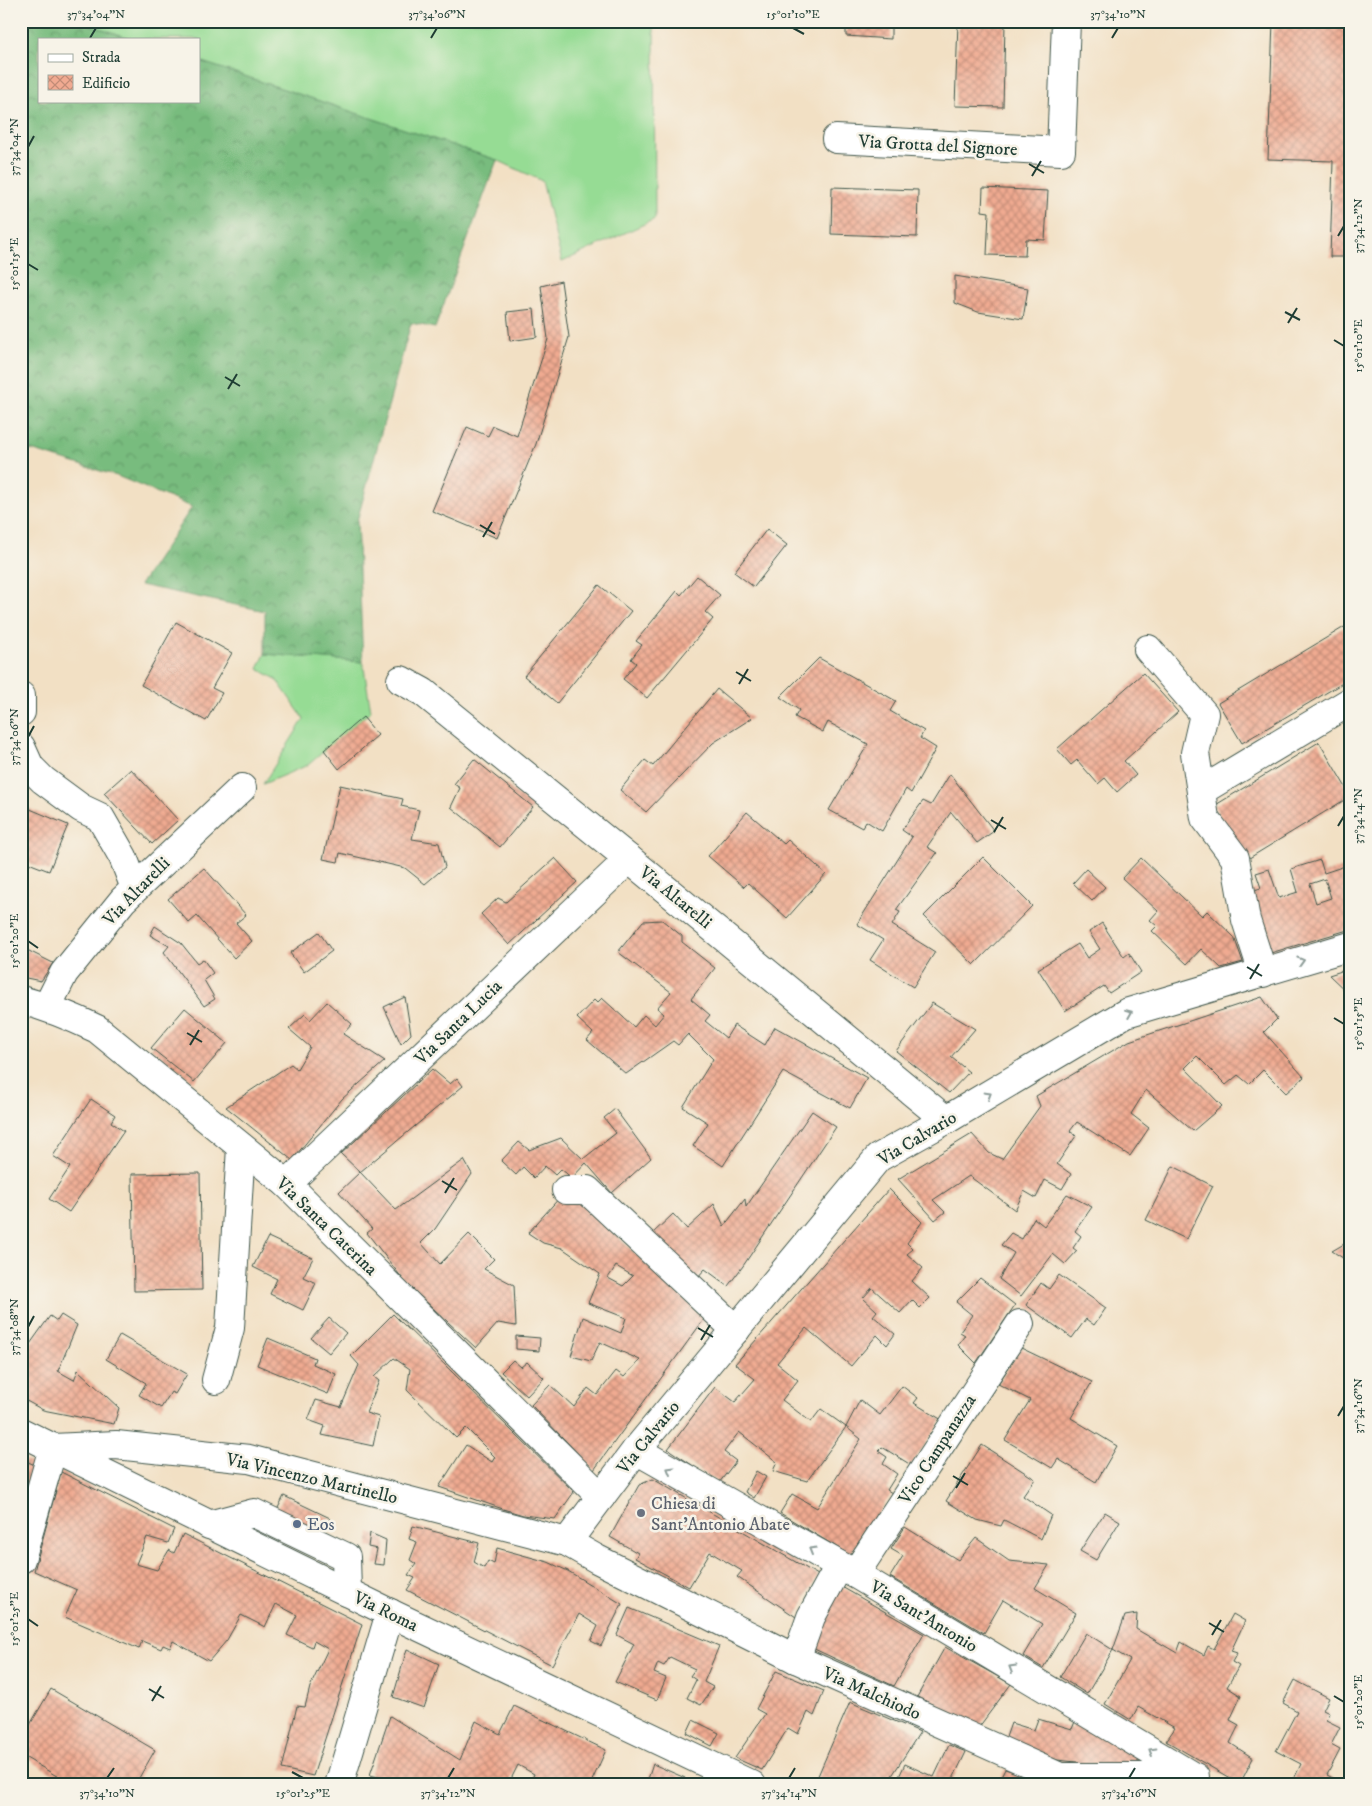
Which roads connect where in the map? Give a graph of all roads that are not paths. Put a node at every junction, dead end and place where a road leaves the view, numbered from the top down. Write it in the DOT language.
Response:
graph roads {
  1 [pos="1066,21"];
  2 [pos="836,139"];
  3 [pos="1148,649"];
  4 [pos="401,680"];
  5 [pos="21,696"];
  6 [pos="1351,701"];
  7 [pos="21,712"];
  8 [pos="21,747"];
  9 [pos="242,788"];
  10 [pos="1201,791"];
  11 [pos="629,859"];
  12 [pos="135,888"];
  13 [pos="1351,946"];
  14 [pos="1263,973"];
  15 [pos="21,1000"];
  16 [pos="47,1007"];
  17 [pos="946,1120"];
  18 [pos="241,1147"];
  19 [pos="287,1184"];
  20 [pos="566,1190"];
  21 [pos="1020,1324"];
  22 [pos="736,1330"];
  23 [pos="216,1380"];
  24 [pos="21,1432"];
  25 [pos="53,1448"];
  26 [pos="636,1450"];
  27 [pos="600,1497"];
  28 [pos="567,1542"];
  29 [pos="21,1559"];
  30 [pos="847,1570"];
  31 [pos="390,1613"];
  32 [pos="796,1660"];
  33 [pos="1202,1781"];
  34 [pos="345,1784"];
  35 [pos="752,1785"];
  1 -- 2 [label="street, Via Grotta del Signore"];
  3 -- 10 [label="street"];
  4 -- 11 [label="street, Via Altarelli"];
  5 -- 7 [label="street"];
  6 -- 10 [label="street"];
  8 -- 12 [label="street"];
  9 -- 12 [label="street, Via Altarelli"];
  10 -- 14 [label="street"];
  11 -- 17 [label="street, Via Altarelli"];
  11 -- 19 [label="street, Via Santa Lucia"];
  12 -- 16 [label="street, Via Altarelli"];
  14 -- 13 [label="street, Via Calvario, one-way"];
  17 -- 14 [label="street, Via Calvario, one-way"];
  15 -- 16 [label="street, Via Santa Caterina"];
  16 -- 18 [label="street, Via Santa Caterina"];
  17 -- 22 [label="street, Via Calvario"];
  18 -- 19 [label="street, Via Santa Caterina"];
  18 -- 23 [label="street"];
  19 -- 27 [label="street, Via Santa Caterina"];
  20 -- 22 [label="street"];
  21 -- 30 [label="street, Vico Campanazza"];
  22 -- 26 [label="street, Via Calvario"];
  24 -- 25 [label="street, Via Roma"];
  25 -- 28 [label="street, Via Vincenzo Martinello"];
  25 -- 29 [label="street"];
  25 -- 31 [label="street, Via Roma"];
  26 -- 27 [label="street, Via Calvario"];
  30 -- 26 [label="street, Via Sant'Antonio, one-way"];
  27 -- 28 [label="street, Via Calvario"];
  28 -- 32 [label="street, Via Malchiodo"];
  30 -- 32 [label="street, Vico Campanazza"];
  33 -- 30 [label="street, Via Sant'Antonio, one-way"];
  31 -- 34 [label="street"];
  31 -- 35 [label="street, Via Roma"];
  32 -- 33 [label="street, Via Malchiodo"];
}
